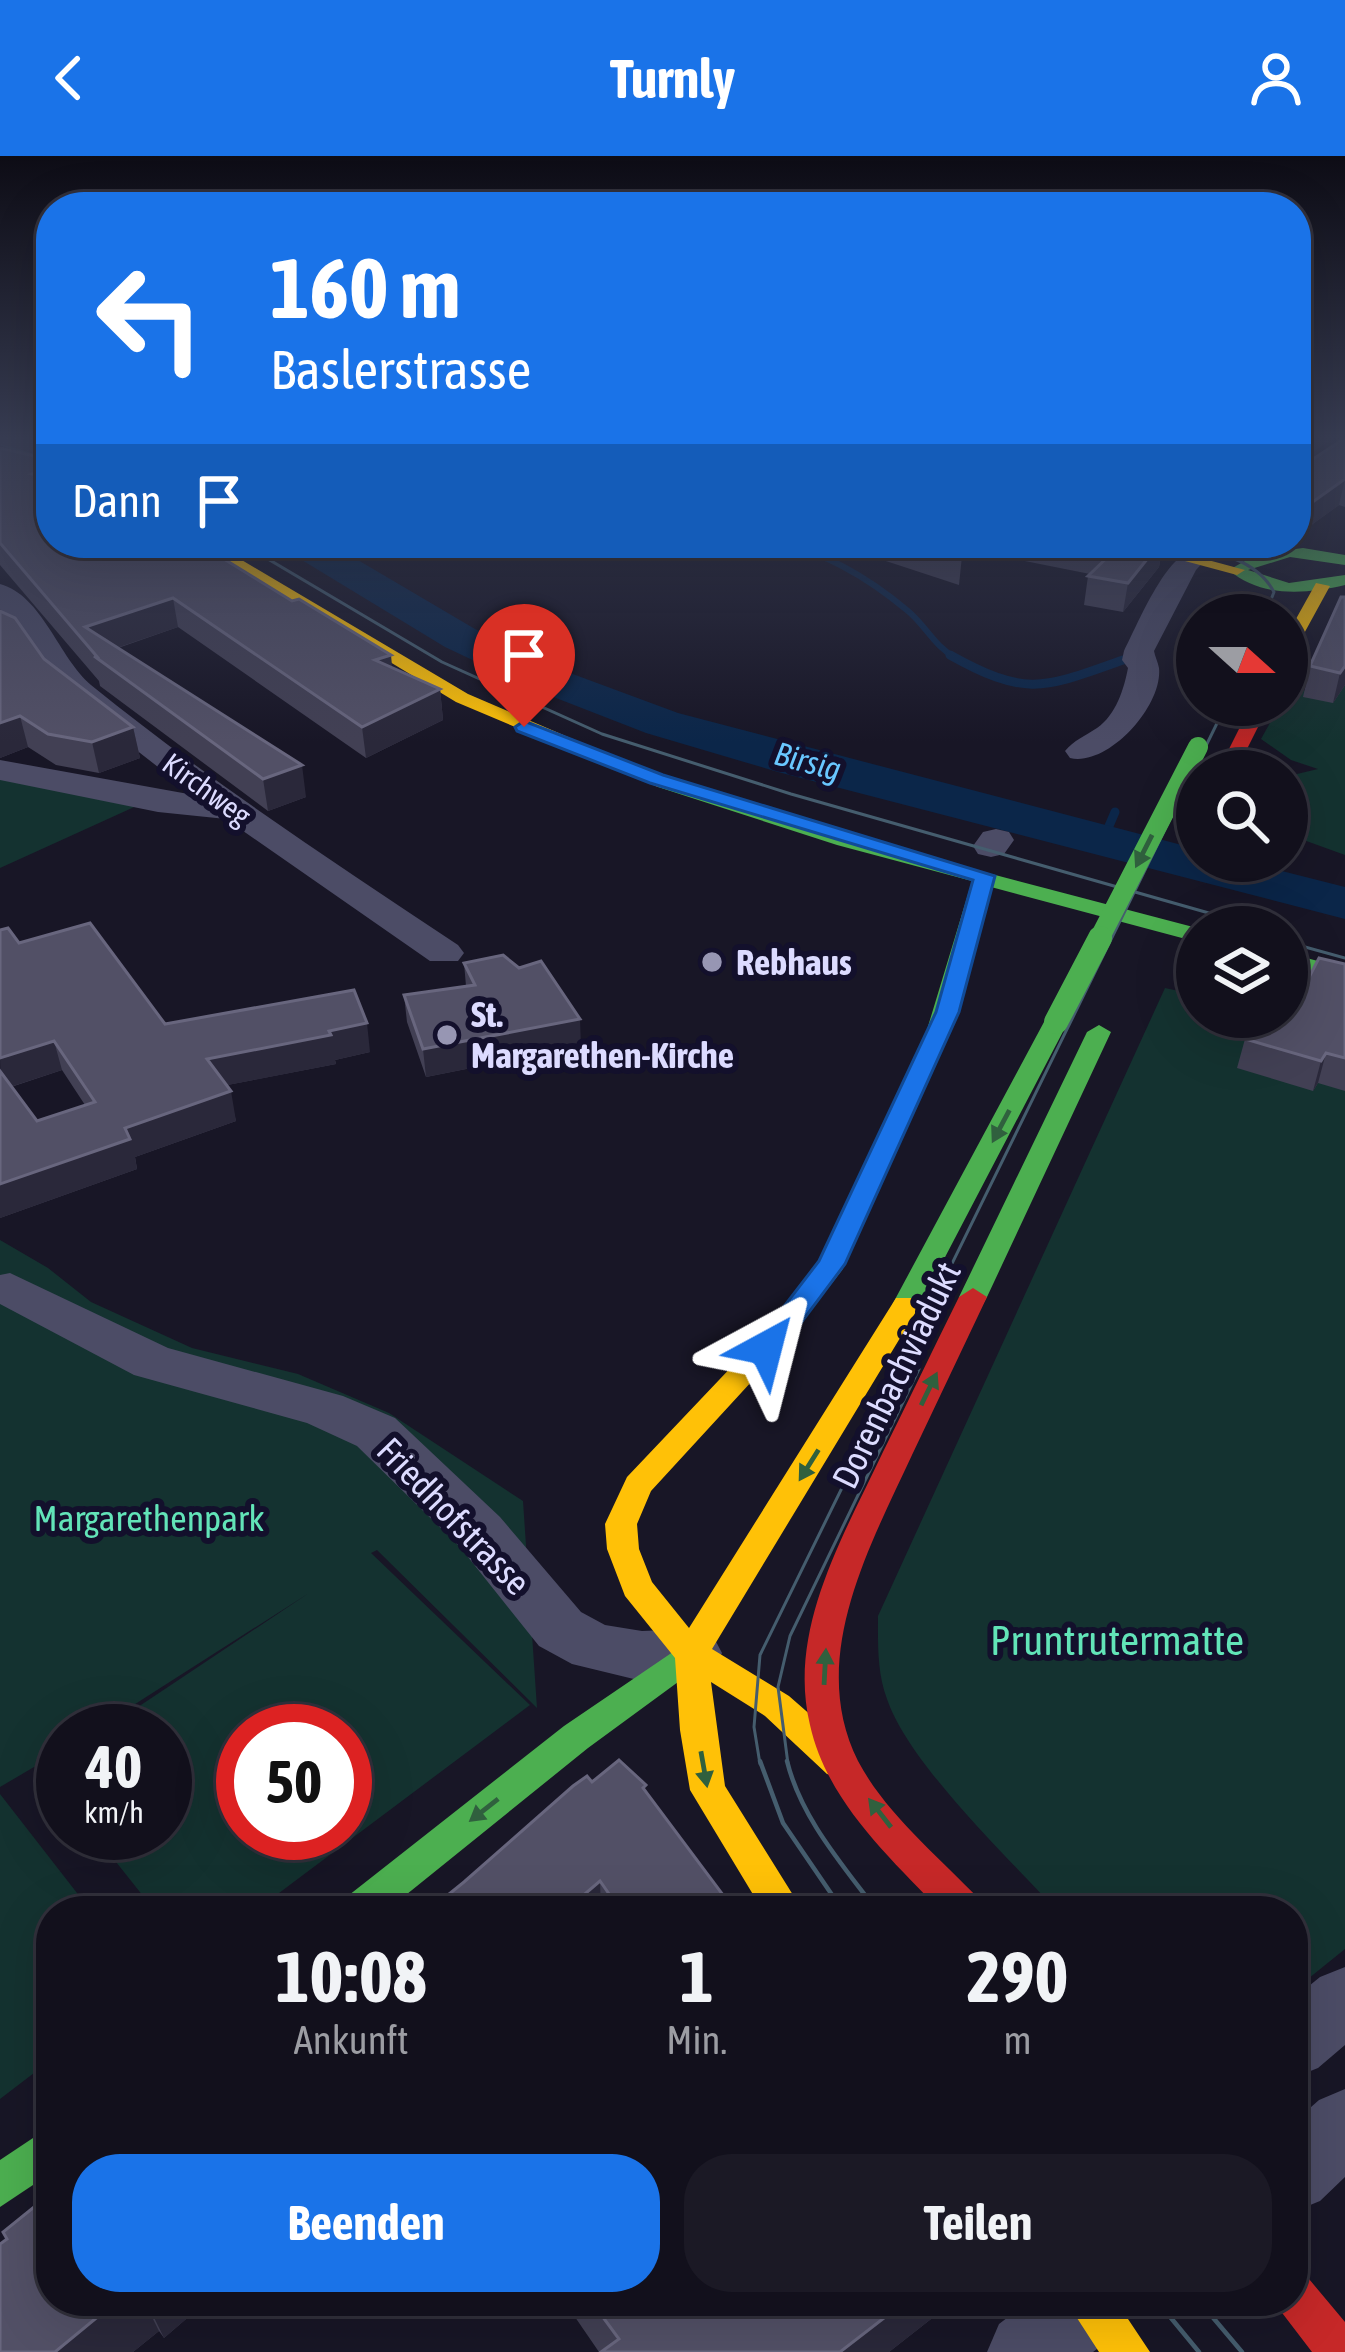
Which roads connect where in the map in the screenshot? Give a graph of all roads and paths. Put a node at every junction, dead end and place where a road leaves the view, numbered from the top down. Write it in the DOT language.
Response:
graph roads {
  1 [pos="227,558"];
  2 [pos="1192,558"];
  3 [pos="1209,558"];
  4 [pos="1269,558"];
  5 [pos="1242,581"];
  6 [pos="1334,583"];
  7 [pos="0,592"];
  8 [pos="1308,620"];
  9 [pos="1205,726"];
  10 [pos="1082,752"];
  11 [pos="0,770"];
  12 [pos="234,810"];
  13 [pos="991,854"];
  14 [pos="1169,891"];
  15 [pos="1176,928"];
  16 [pos="1141,949"];
  17 [pos="444,953"];
  18 [pos="1308,965"];
  19 [pos="1345,975"];
  20 [pos="1105,1021"];
  21 [pos="10,1289"];
  22 [pos="692,1652"];
  23 [pos="840,1763"];
  24 [pos="376,1896"];
  25 [pos="775,1896"];
  26 [pos="953,1896"];
  27 [pos="1345,2001"];
  28 [pos="1308,2031"];
  29 [pos="1345,2126"];
  30 [pos="36,2158"];
  31 [pos="1308,2160"];
  32 [pos="0,2186"];
  33 [pos="1308,2313"];
  34 [pos="1102,2319"];
  35 [pos="1027,2352"];
  36 [pos="1341,2352"];
  1 -- 13 [label="main road"];
  2 -- 10 [label="street"];
  3 -- 5 [label="main road"];
  4 -- 5 [label="main road"];
  5 -- 6 [label="main road"];
  6 -- 8 [label="main road"];
  7 -- 12 [label="street, Kirchweg"];
  9 -- 22 [label="main road, Dorenbachviadukt, one-way, bridge"];
  11 -- 12 [label="street"];
  12 -- 17 [label="street, Kirchweg"];
  13 -- 15 [label="main road"];
  13 -- 22 [label="main road"];
  14 -- 16 [label="main road"];
  18 -- 19 [label="main road"];
  23 -- 20 [label="main road, Dorenbachviadukt, one-way"];
  21 -- 22 [label="street, Friedhofstrasse"];
  22 -- 23 [label="main road"];
  22 -- 24 [label="main road, one-way"];
  22 -- 25 [label="main road, one-way"];
  26 -- 23 [label="main road, one-way"];
  27 -- 28 [label="street"];
  29 -- 31 [label="street"];
  30 -- 32 [label="main road"];
  33 -- 36 [label="main road"];
  34 -- 35 [label="street"];
}
